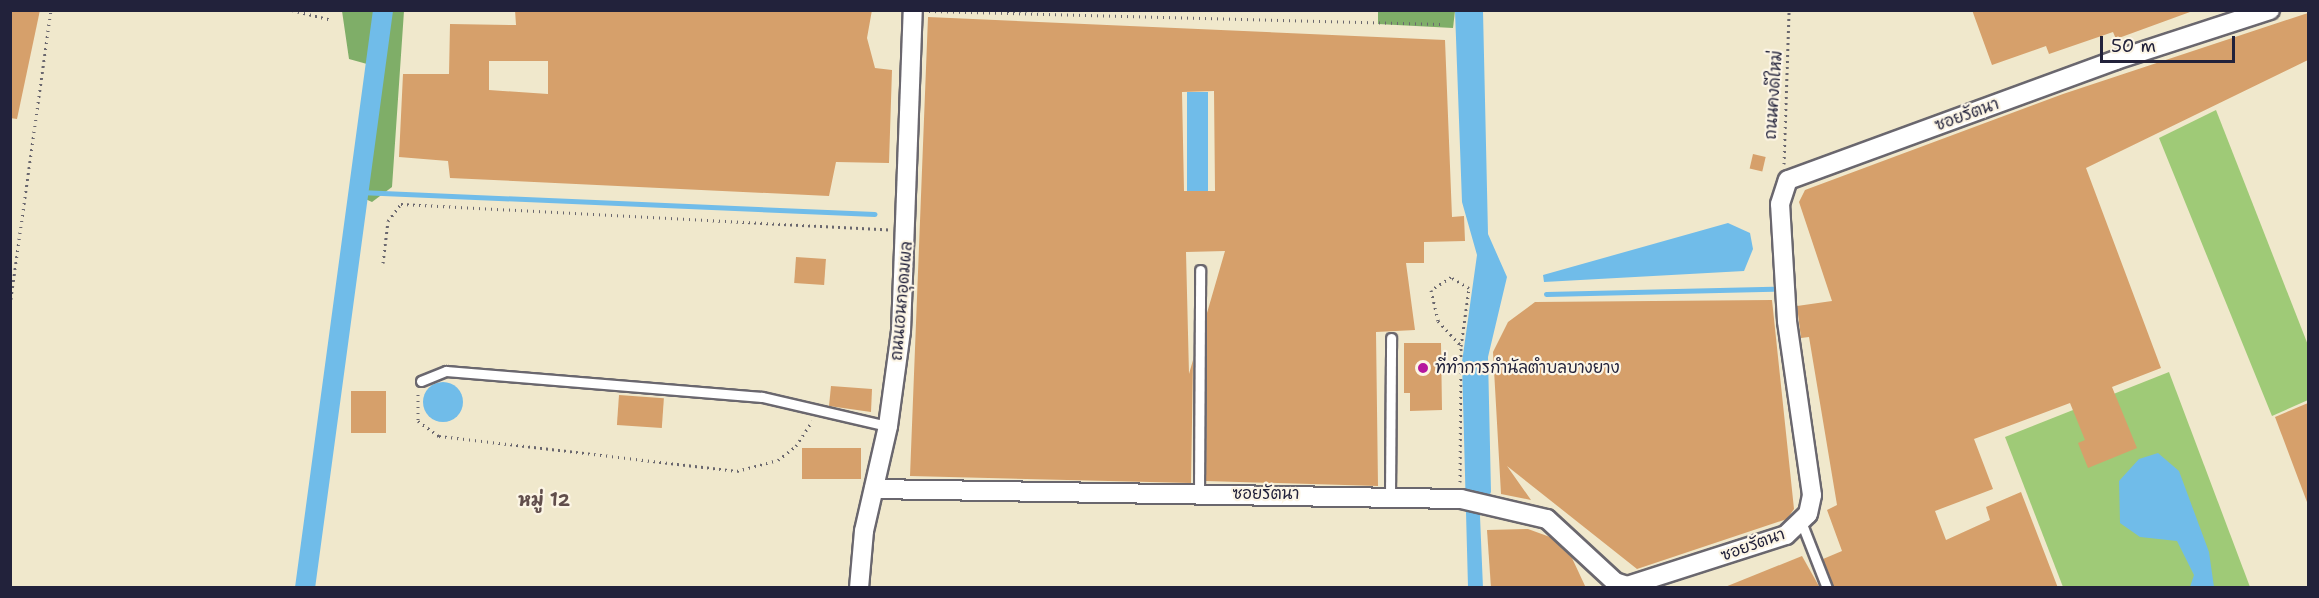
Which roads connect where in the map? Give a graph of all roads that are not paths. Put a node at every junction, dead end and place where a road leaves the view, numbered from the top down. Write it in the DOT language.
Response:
graph roads {
  1 [pos="2270,10"];
  2 [pos="913,11"];
  3 [pos="1200,270"];
  4 [pos="1391,338"];
  5 [pos="421,381"];
  6 [pos="888,426"];
  7 [pos="874,489"];
  8 [pos="1199,494"];
  9 [pos="1390,496"];
  10 [pos="1802,524"];
  11 [pos="1613,585"];
  12 [pos="859,588"];
  13 [pos="1827,588"];
  1 -- 10 [label="street, ซอยรัตนา"];
  2 -- 6 [label="street, ถนนเอนกอุดมผล"];
  3 -- 8 [label="lane"];
  4 -- 9 [label="lane"];
  5 -- 6 [label="lane"];
  6 -- 7 [label="street, ถนนเอนกอุดมผล"];
  7 -- 8 [label="street, ซอยรัตนา"];
  7 -- 12 [label="street, ถนนเอนกอุดมผล"];
  8 -- 9 [label="street, ซอยรัตนา"];
  9 -- 11 [label="street, ซอยรัตนา"];
  10 -- 11 [label="street, ซอยรัตนา"];
  10 -- 13 [label="lane"];
}
